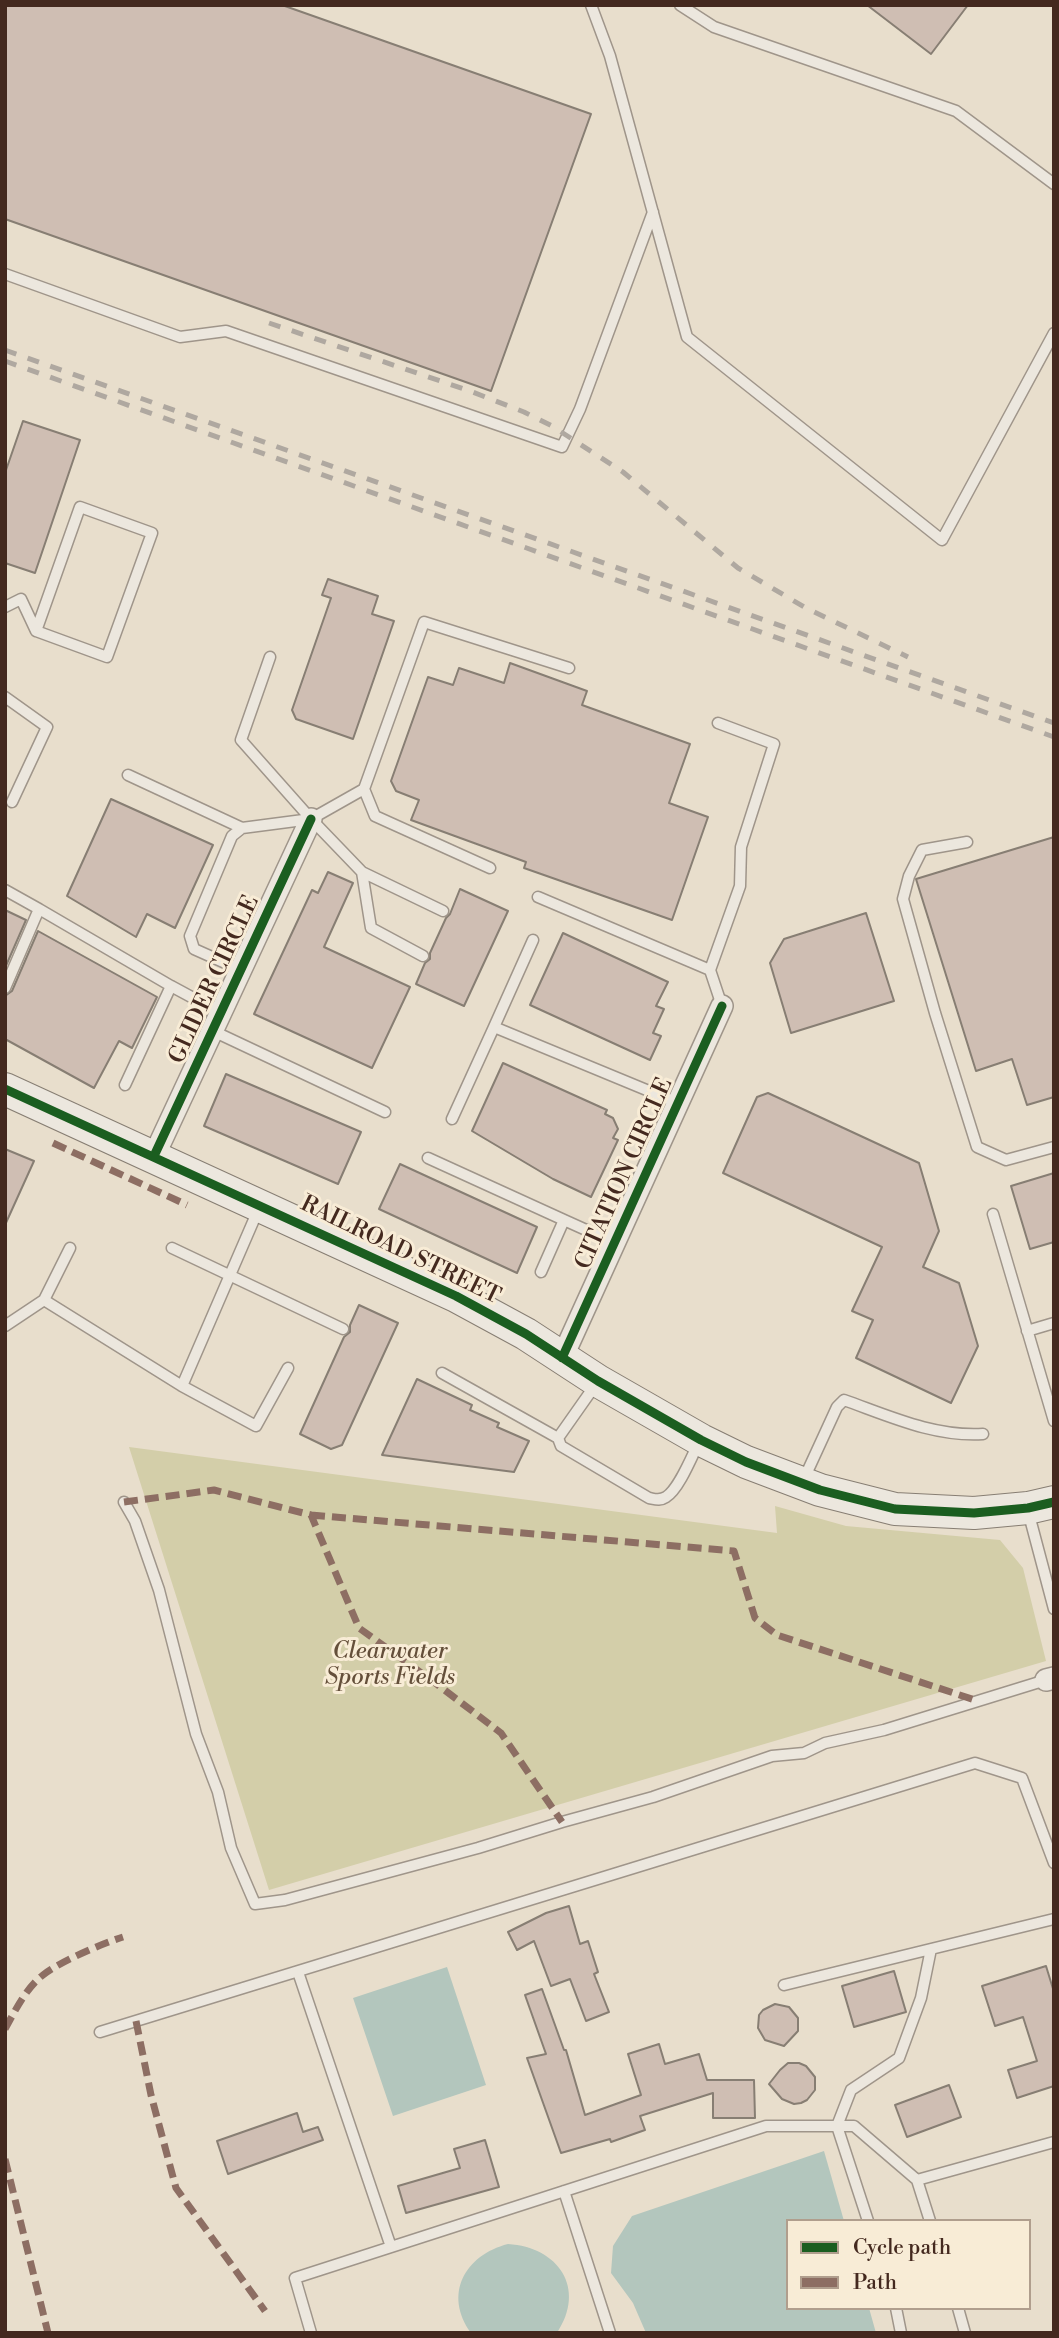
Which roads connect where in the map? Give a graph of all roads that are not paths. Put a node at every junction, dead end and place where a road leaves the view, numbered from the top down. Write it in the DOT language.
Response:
graph roads {
  1 [pos="591,5"];
  2 [pos="680,5"];
  3 [pos="1054,184"];
  4 [pos="653,212"];
  5 [pos="5,274"];
  6 [pos="1054,333"];
  7 [pos="5,607"];
  8 [pos="36,631"];
  9 [pos="270,657"];
  10 [pos="569,668"];
  11 [pos="5,697"];
  12 [pos="718,723"];
  13 [pos="128,775"];
  14 [pos="364,789"];
  15 [pos="12,802"];
  16 [pos="311,819"];
  17 [pos="242,828"];
  18 [pos="967,842"];
  19 [pos="490,868"];
  20 [pos="362,872"];
  21 [pos="5,890"];
  22 [pos="538,897"];
  23 [pos="39,909"];
  24 [pos="443,911"];
  25 [pos="533,940"];
  26 [pos="424,956"];
  27 [pos="241,970"];
  28 [pos="710,970"];
  29 [pos="171,986"];
  30 [pos="5,988"];
  31 [pos="722,1006"];
  32 [pos="217,1022"];
  33 [pos="494,1027"];
  34 [pos="125,1086"];
  35 [pos="5,1089"];
  36 [pos="678,1103"];
  37 [pos="385,1112"];
  38 [pos="452,1119"];
  39 [pos="1054,1147"];
  40 [pos="154,1156"];
  41 [pos="428,1158"];
  42 [pos="260,1205"];
  43 [pos="993,1214"];
  44 [pos="564,1220"];
  45 [pos="615,1243"];
  46 [pos="70,1248"];
  47 [pos="172,1248"];
  48 [pos="541,1272"];
  49 [pos="230,1274"];
  50 [pos="44,1300"];
  51 [pos="1054,1323"];
  52 [pos="5,1326"];
  53 [pos="344,1329"];
  54 [pos="1027,1331"];
  55 [pos="562,1358"];
  56 [pos="288,1368"];
  57 [pos="442,1373"];
  58 [pos="598,1381"];
  59 [pos="181,1386"];
  60 [pos="1054,1421"];
  61 [pos="983,1434"];
  62 [pos="558,1438"];
  63 [pos="701,1440"];
  64 [pos="802,1483"];
  65 [pos="124,1502"];
  66 [pos="1041,1505"];
  67 [pos="1054,1609"];
  68 [pos="1050,1679"];
  69 [pos="1054,1863"];
  70 [pos="1054,1919"];
  71 [pos="931,1949"];
  72 [pos="298,1972"];
  73 [pos="783,1985"];
  74 [pos="100,2032"];
  75 [pos="837,2126"];
  76 [pos="1054,2142"];
  77 [pos="917,2180"];
  78 [pos="564,2191"];
  79 [pos="867,2219"];
  80 [pos="929,2219"];
  81 [pos="391,2247"];
  82 [pos="896,2310"];
  83 [pos="959,2310"];
  84 [pos="311,2333"];
  85 [pos="610,2333"];
  86 [pos="901,2333"];
  87 [pos="965,2333"];
  1 -- 4 [label="lane"];
  2 -- 3 [label="lane"];
  4 -- 5 [label="lane"];
  4 -- 6 [label="lane"];
  7 -- 8 [label="lane"];
  8 -- 8 [label="lane"];
  9 -- 16 [label="lane"];
  10 -- 14 [label="lane"];
  11 -- 15 [label="lane"];
  12 -- 28 [label="lane"];
  13 -- 17 [label="lane"];
  14 -- 16 [label="lane"];
  14 -- 19 [label="lane"];
  16 -- 17 [label="lane"];
  16 -- 20 [label="lane"];
  16 -- 27 [label="street, GLIDER CIRCLE"];
  17 -- 27 [label="lane"];
  18 -- 39 [label="lane"];
  20 -- 24 [label="lane"];
  20 -- 26 [label="lane"];
  21 -- 23 [label="lane"];
  22 -- 28 [label="lane"];
  23 -- 29 [label="lane"];
  23 -- 30 [label="lane"];
  25 -- 33 [label="lane"];
  27 -- 32 [label="street, GLIDER CIRCLE"];
  28 -- 31 [label="lane"];
  29 -- 32 [label="lane"];
  29 -- 34 [label="lane"];
  31 -- 36 [label="street, CITATION CIRCLE"];
  32 -- 37 [label="lane"];
  32 -- 40 [label="street, GLIDER CIRCLE"];
  33 -- 36 [label="lane"];
  33 -- 38 [label="lane"];
  35 -- 40 [label="main road, RAILROAD STREET"];
  36 -- 45 [label="street, CITATION CIRCLE"];
  40 -- 42 [label="main road, RAILROAD STREET"];
  41 -- 44 [label="lane"];
  42 -- 49 [label="lane"];
  42 -- 55 [label="main road, RAILROAD STREET"];
  43 -- 54 [label="lane"];
  44 -- 45 [label="lane"];
  44 -- 48 [label="lane"];
  45 -- 55 [label="street, CITATION CIRCLE"];
  46 -- 50 [label="lane"];
  47 -- 49 [label="lane"];
  49 -- 53 [label="lane"];
  49 -- 59 [label="lane"];
  50 -- 52 [label="lane"];
  50 -- 59 [label="lane"];
  51 -- 54 [label="lane"];
  54 -- 60 [label="lane"];
  55 -- 58 [label="main road, RAILROAD STREET"];
  56 -- 59 [label="lane"];
  57 -- 62 [label="lane"];
  58 -- 62 [label="lane"];
  58 -- 63 [label="main road, RAILROAD STREET"];
  61 -- 64 [label="lane"];
  62 -- 63 [label="lane"];
  63 -- 64 [label="main road, RAILROAD STREET"];
  64 -- 66 [label="main road, RAILROAD STREET"];
  65 -- 68 [label="lane"];
  66 -- 67 [label="lane"];
  69 -- 72 [label="lane"];
  70 -- 71 [label="lane"];
  71 -- 73 [label="lane"];
  71 -- 75 [label="lane"];
  72 -- 74 [label="lane"];
  72 -- 81 [label="lane"];
  75 -- 77 [label="lane"];
  75 -- 78 [label="lane"];
  75 -- 79 [label="lane"];
  76 -- 77 [label="lane"];
  77 -- 80 [label="lane"];
  78 -- 81 [label="lane"];
  78 -- 85 [label="lane"];
  81 -- 84 [label="lane"];
  82 -- 86 [label="lane"];
  83 -- 87 [label="lane"];
}
